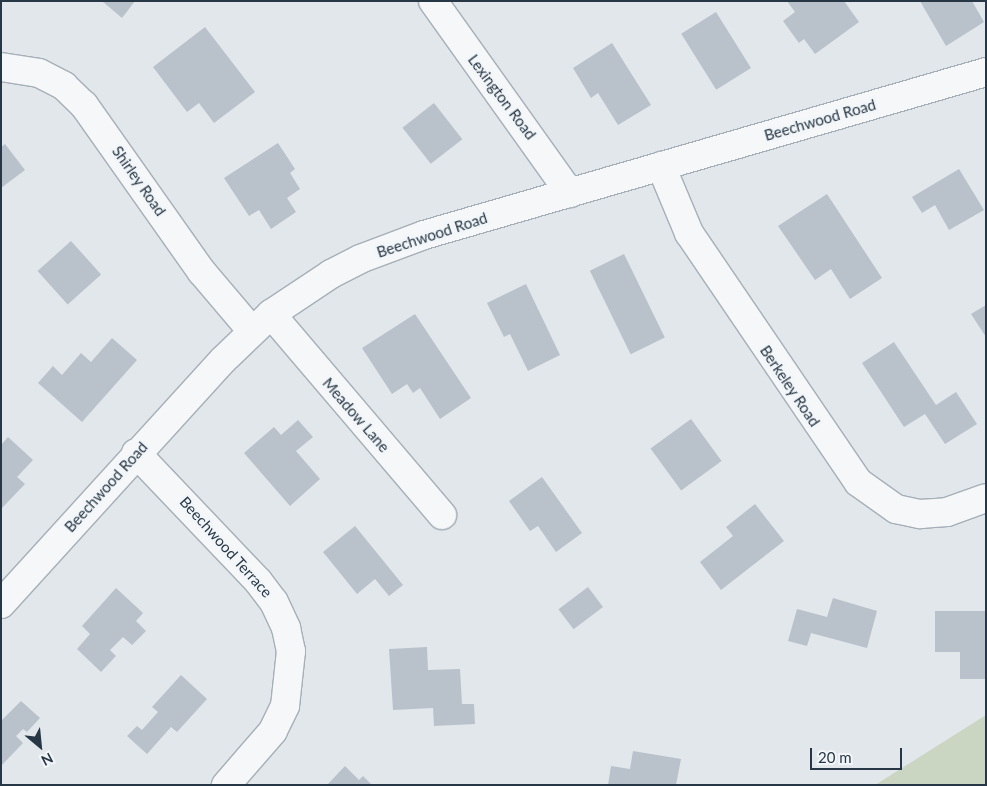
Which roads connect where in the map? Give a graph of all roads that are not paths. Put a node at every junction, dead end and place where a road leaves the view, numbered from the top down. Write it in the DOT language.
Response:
graph roads {
  1 [pos="433,1"];
  2 [pos="1,67"];
  3 [pos="986,72"];
  4 [pos="661,166"];
  5 [pos="570,193"];
  6 [pos="262,322"];
  7 [pos="136,453"];
  8 [pos="986,498"];
  9 [pos="442,515"];
  10 [pos="1,604"];
  11 [pos="226,785"];
  1 -- 5 [label="street, Lexington Road"];
  2 -- 6 [label="street, Shirley Road"];
  3 -- 4 [label="street, Beechwood Road"];
  4 -- 5 [label="street, Beechwood Road"];
  4 -- 8 [label="street, Berkeley Road"];
  5 -- 6 [label="street, Beechwood Road"];
  6 -- 7 [label="street, Beechwood Road"];
  6 -- 9 [label="street, Meadow Lane"];
  7 -- 10 [label="street, Beechwood Road"];
  7 -- 11 [label="street, Beechwood Terrace"];
}
